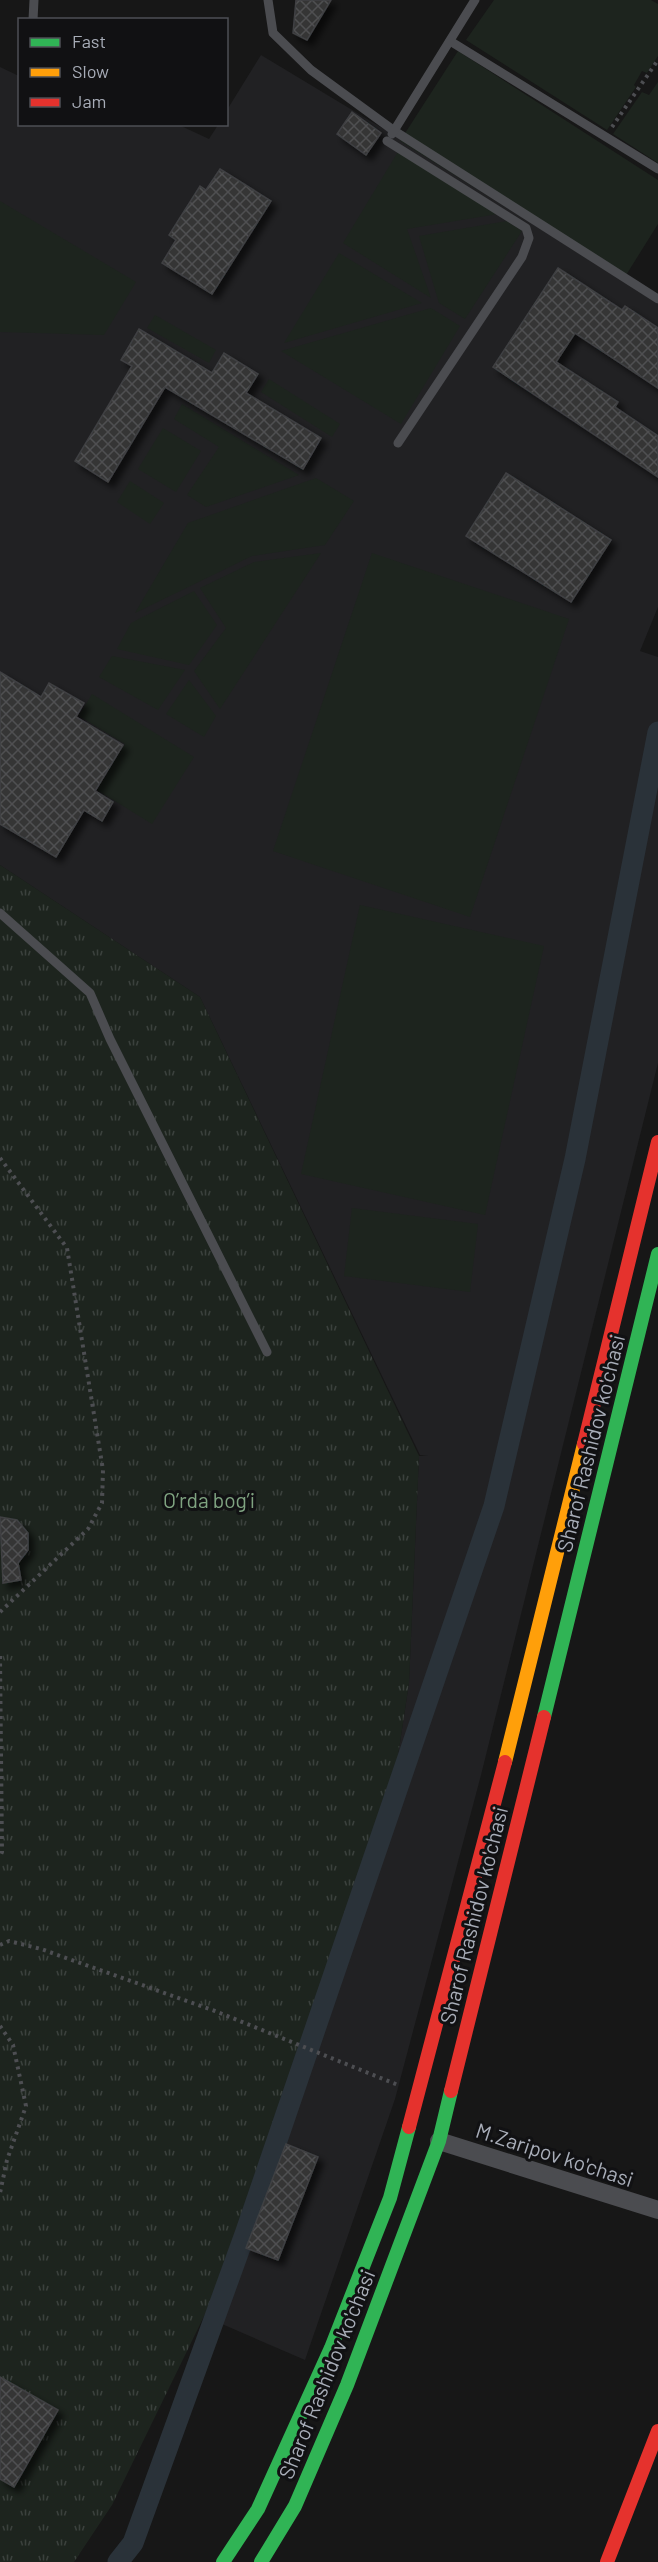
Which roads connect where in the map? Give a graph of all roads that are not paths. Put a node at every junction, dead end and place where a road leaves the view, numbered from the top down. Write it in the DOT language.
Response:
graph roads {
  1 [pos="34,0"];
  2 [pos="268,0"];
  3 [pos="475,0"];
  4 [pos="33,18"];
  5 [pos="450,41"];
  6 [pos="391,135"];
  7 [pos="658,169"];
  8 [pos="658,299"];
  9 [pos="398,443"];
  10 [pos="0,913"];
  11 [pos="658,1142"];
  12 [pos="658,1254"];
  13 [pos="267,1352"];
  14 [pos="424,2136"];
  15 [pos="658,2210"];
  16 [pos="658,2431"];
  17 [pos="223,2562"];
  18 [pos="261,2562"];
  19 [pos="607,2562"];
  1 -- 4 [label="lane"];
  2 -- 6 [label="lane"];
  3 -- 5 [label="lane"];
  5 -- 6 [label="lane"];
  5 -- 7 [label="lane"];
  6 -- 8 [label="lane"];
  6 -- 9 [label="lane"];
  10 -- 13 [label="lane"];
  11 -- 14 [label="street"];
  12 -- 14 [label="street, Sharof Rashidov ko'chasi"];
  14 -- 15 [label="street, M.Zaripov ko'chasi"];
  14 -- 17 [label="street"];
  14 -- 18 [label="street, Sharof Rashidov ko'chasi"];
  16 -- 19 [label="street"];
}
